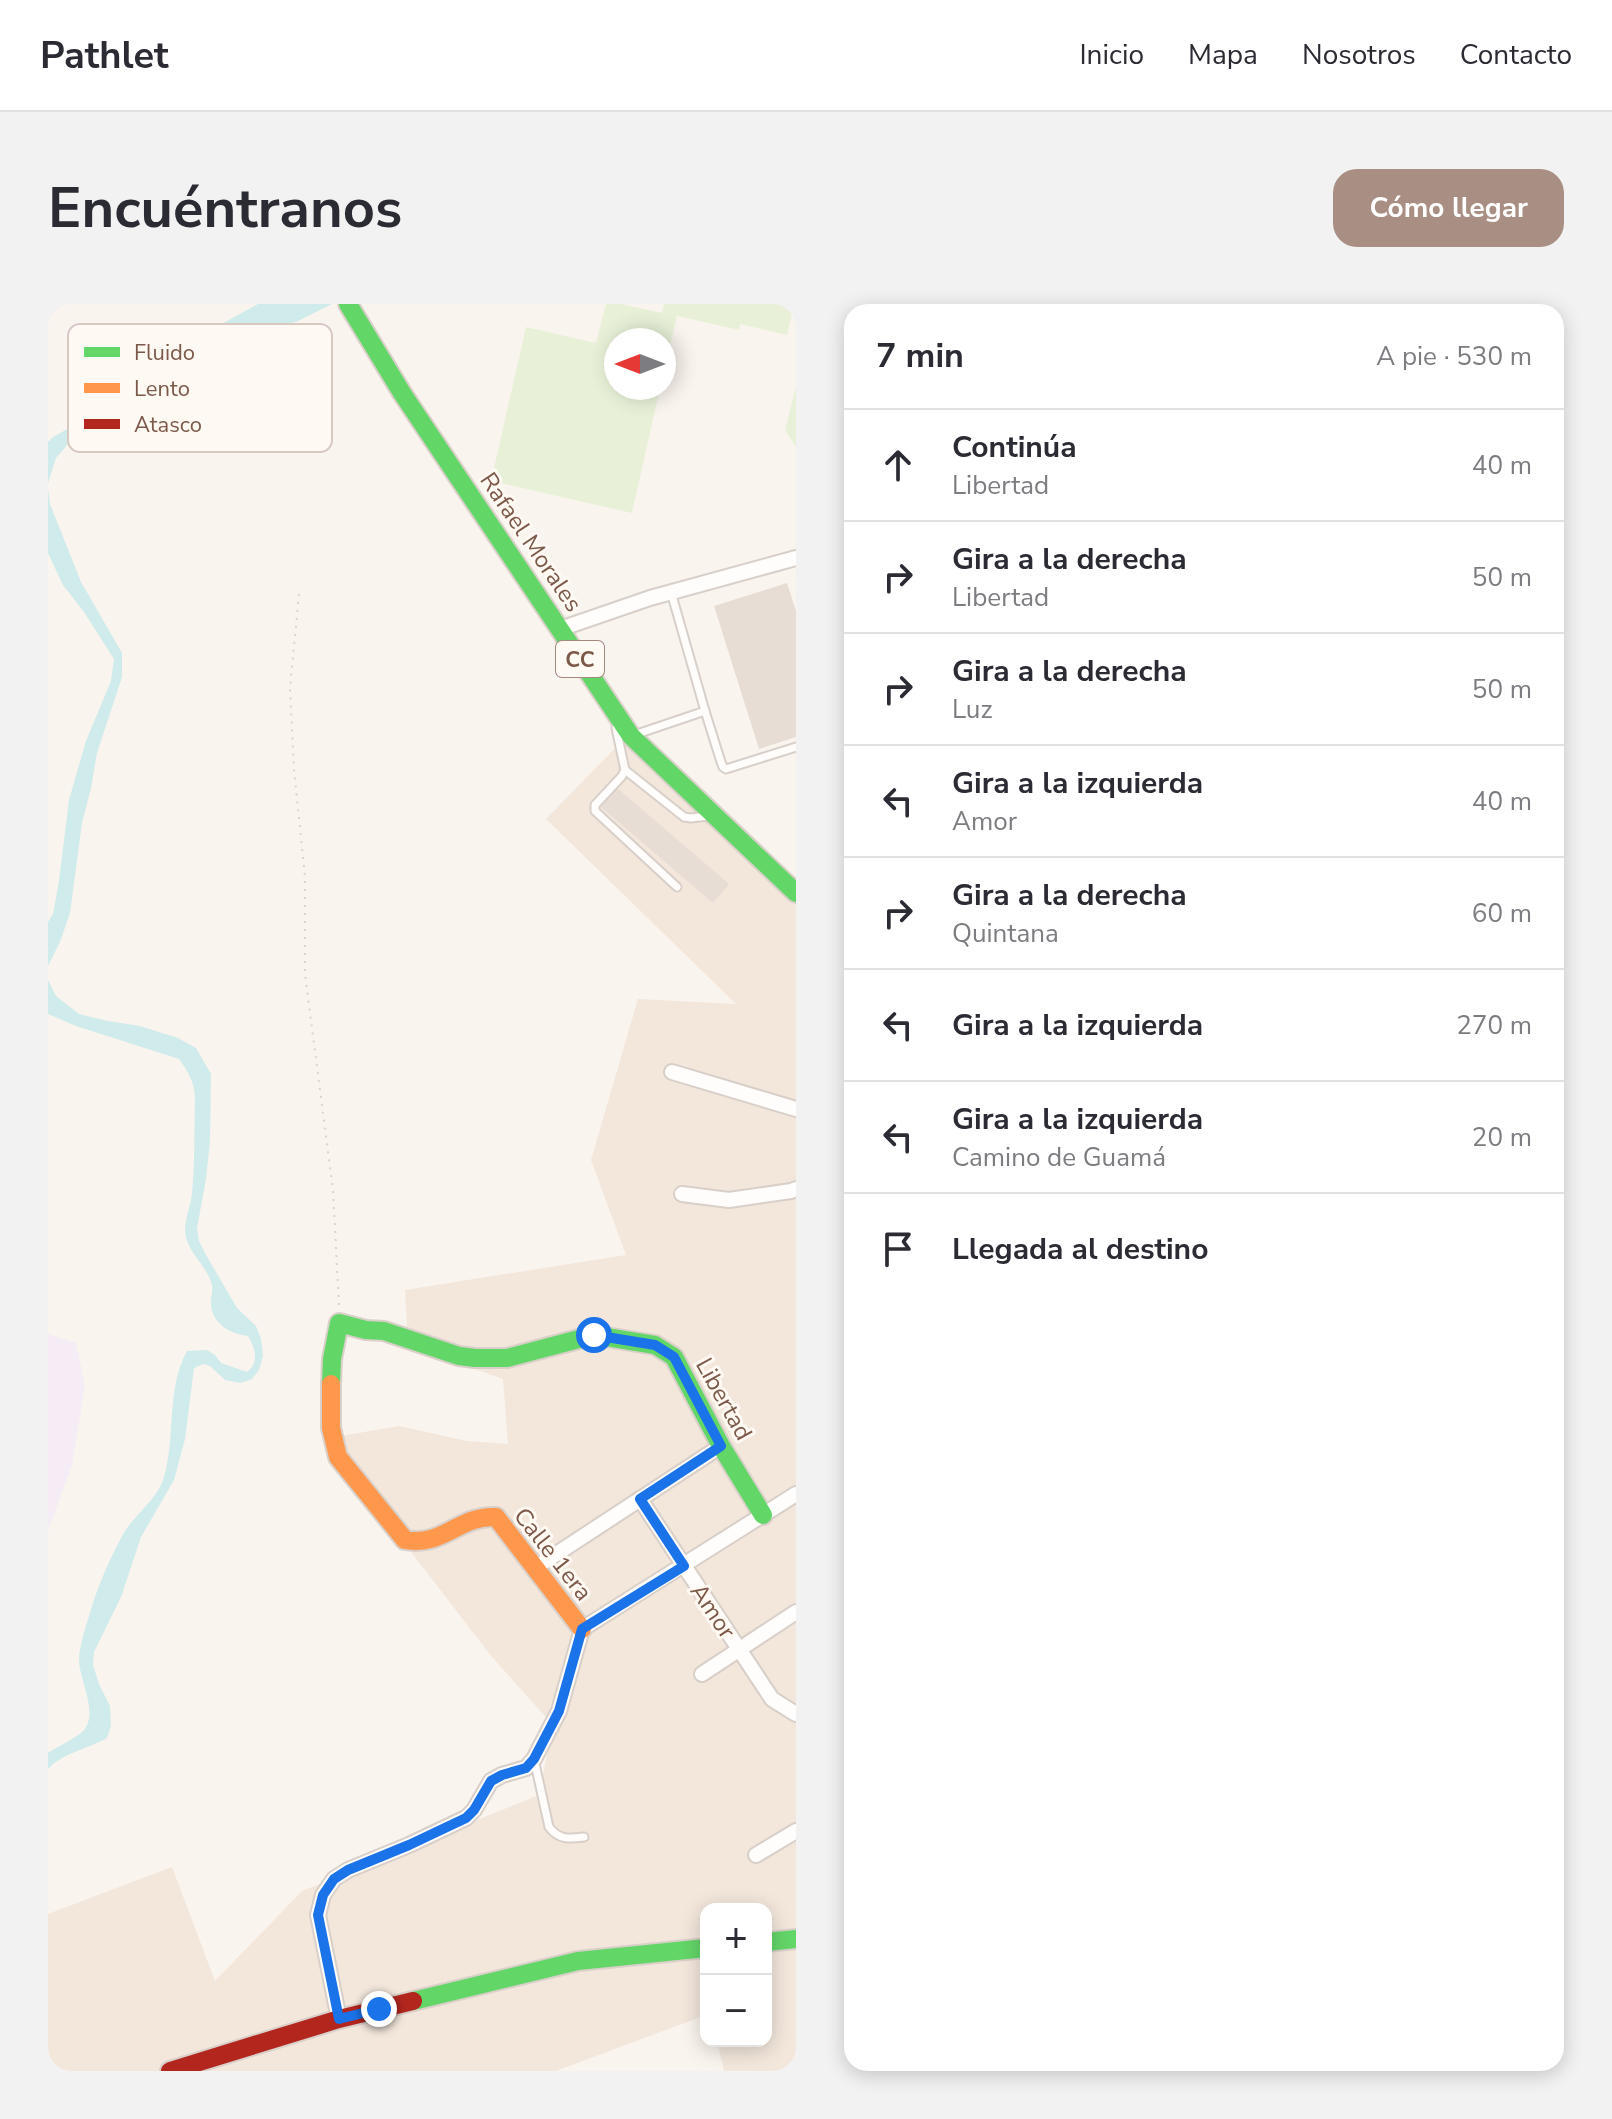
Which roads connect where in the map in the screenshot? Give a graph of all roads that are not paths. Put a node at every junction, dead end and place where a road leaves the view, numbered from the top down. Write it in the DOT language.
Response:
graph roads {
  1 [pos="348,304"];
  2 [pos="796,558"];
  3 [pos="671,592"];
  4 [pos="560,629"];
  5 [pos="611,706"];
  6 [pos="705,711"];
  7 [pos="631,736"];
  8 [pos="796,747"];
  9 [pos="625,770"];
  10 [pos="714,815"];
  11 [pos="677,887"];
  12 [pos="796,893"];
  13 [pos="672,1072"];
  14 [pos="796,1109"];
  15 [pos="796,1189"];
  16 [pos="682,1194"];
  17 [pos="721,1446"];
  18 [pos="338,1457"];
  19 [pos="796,1494"];
  20 [pos="640,1499"];
  21 [pos="763,1515"];
  22 [pos="684,1566"];
  23 [pos="535,1568"];
  24 [pos="796,1612"];
  25 [pos="582,1629"];
  26 [pos="739,1650"];
  27 [pos="702,1674"];
  28 [pos="796,1714"];
  29 [pos="534,1759"];
  30 [pos="796,1831"];
  31 [pos="584,1837"];
  32 [pos="756,1855"];
  33 [pos="796,1939"];
  34 [pos="772,1941"];
  35 [pos="700,1949"];
  36 [pos="339,2019"];
  37 [pos="220,2064"];
  38 [pos="170,2071"];
  1 -- 4 [label="street, Rafael Morales / CC"];
  2 -- 3 [label="street"];
  3 -- 4 [label="street"];
  3 -- 6 [label="lane"];
  4 -- 5 [label="street, Rafael Morales / CC"];
  5 -- 7 [label="street, Rafael Morales / CC"];
  5 -- 9 [label="lane"];
  6 -- 7 [label="lane"];
  6 -- 8 [label="lane"];
  7 -- 10 [label="street, Rafael Morales / CC"];
  9 -- 10 [label="lane"];
  9 -- 11 [label="lane"];
  10 -- 12 [label="street, Rafael Morales / CC"];
  13 -- 14 [label="street"];
  15 -- 16 [label="street"];
  17 -- 18 [label="street, Libertad"];
  17 -- 20 [label="street"];
  17 -- 21 [label="street, Libertad"];
  18 -- 23 [label="street, Calle 1era"];
  19 -- 21 [label="street"];
  20 -- 22 [label="street, Amor"];
  20 -- 23 [label="street"];
  21 -- 22 [label="street"];
  22 -- 25 [label="street"];
  22 -- 26 [label="street, Amor"];
  23 -- 25 [label="street, Calle 1era"];
  24 -- 26 [label="street"];
  25 -- 29 [label="street"];
  26 -- 27 [label="street"];
  26 -- 28 [label="street, Amor"];
  29 -- 31 [label="lane"];
  29 -- 36 [label="street"];
  30 -- 32 [label="street"];
  33 -- 34 [label="street"];
  35 -- 36 [label="street"];
  36 -- 37 [label="street"];
  37 -- 38 [label="street"];
}
